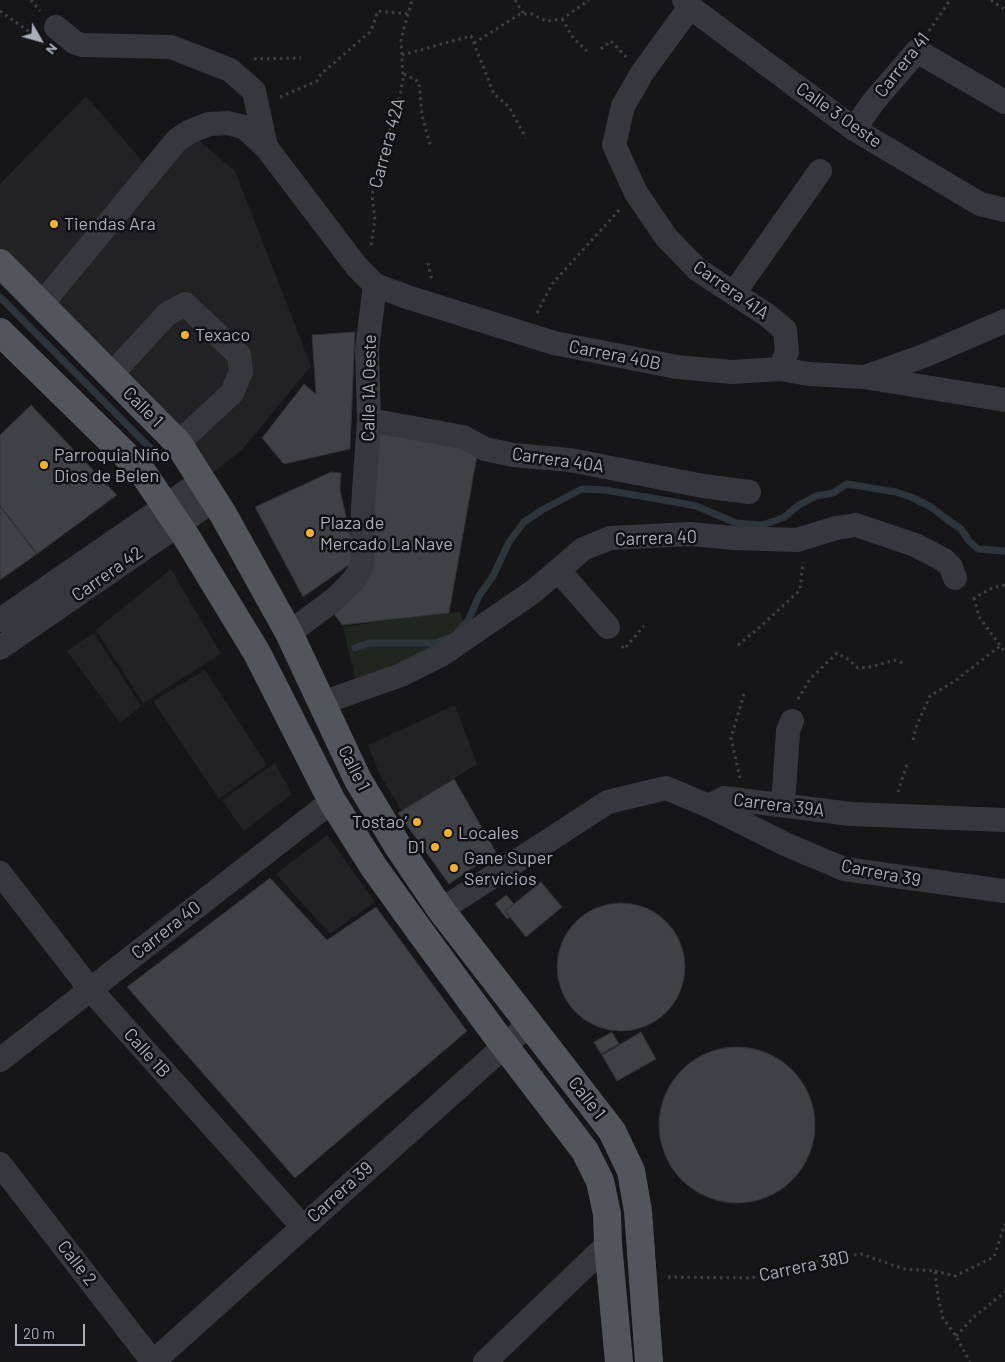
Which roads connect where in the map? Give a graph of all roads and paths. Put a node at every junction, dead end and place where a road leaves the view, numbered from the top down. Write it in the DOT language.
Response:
graph roads {
  1 [pos="412,0"];
  2 [pos="515,0"];
  3 [pos="589,0"];
  4 [pos="950,0"];
  5 [pos="991,0"];
  6 [pos="687,4"];
  7 [pos="1005,10"];
  8 [pos="409,14"];
  9 [pos="524,14"];
  10 [pos="562,20"];
  11 [pos="56,27"];
  12 [pos="474,43"];
  13 [pos="602,49"];
  14 [pos="587,51"];
  15 [pos="917,51"];
  16 [pos="402,54"];
  17 [pos="301,58"];
  18 [pos="230,70"];
  19 [pos="403,73"];
  20 [pos="642,74"];
  21 [pos="254,91"];
  22 [pos="1005,102"];
  23 [pos="854,129"];
  24 [pos="526,138"];
  25 [pos="266,147"];
  26 [pos="431,148"];
  27 [pos="820,171"];
  28 [pos="636,193"];
  29 [pos="1005,210"];
  30 [pos="0,263"];
  31 [pos="357,267"];
  32 [pos="375,285"];
  33 [pos="734,293"];
  34 [pos="41,305"];
  35 [pos="1005,321"];
  36 [pos="0,332"];
  37 [pos="526,336"];
  38 [pos="780,369"];
  39 [pos="111,375"];
  40 [pos="864,378"];
  41 [pos="1005,400"];
  42 [pos="369,420"];
  43 [pos="178,443"];
  44 [pos="208,491"];
  45 [pos="749,492"];
  46 [pos="172,516"];
  47 [pos="798,540"];
  48 [pos="559,571"];
  49 [pos="955,578"];
  50 [pos="1005,585"];
  51 [pos="974,598"];
  52 [pos="0,620"];
  53 [pos="608,627"];
  54 [pos="289,633"];
  55 [pos="738,645"];
  56 [pos="1000,646"];
  57 [pos="0,648"];
  58 [pos="1005,652"];
  59 [pos="903,662"];
  60 [pos="744,694"];
  61 [pos="322,703"];
  62 [pos="792,721"];
  63 [pos="913,740"];
  64 [pos="907,764"];
  65 [pos="332,800"];
  66 [pos="745,800"];
  67 [pos="783,805"];
  68 [pos="709,806"];
  69 [pos="892,815"];
  70 [pos="1005,820"];
  71 [pos="0,874"];
  72 [pos="1005,892"];
  73 [pos="441,910"];
  74 [pos="90,989"];
  75 [pos="529,1024"];
  76 [pos="505,1046"];
  77 [pos="0,1060"];
  78 [pos="0,1164"];
  79 [pos="1005,1224"];
  80 [pos="302,1226"];
  81 [pos="608,1244"];
  82 [pos="935,1271"];
  83 [pos="664,1278"];
  84 [pos="1005,1292"];
  85 [pos="956,1336"];
  86 [pos="153,1362"];
  87 [pos="485,1362"];
  88 [pos="619,1362"];
  89 [pos="649,1362"];
  90 [pos="970,1362"];
  1 -- 8 [label="path, Carrera 42A"];
  2 -- 9 [label="path"];
  3 -- 10 [label="path"];
  4 -- 15 [label="path, Carrera 41"];
  5 -- 7 [label="path"];
  6 -- 20 [label="street, Carrera 41A"];
  6 -- 23 [label="street, Calle 3 Oeste"];
  8 -- 16 [label="path, Carrera 42A"];
  8 -- 21 [label="path"];
  9 -- 10 [label="path"];
  9 -- 12 [label="path"];
  10 -- 14 [label="path"];
  11 -- 18 [label="street"];
  12 -- 16 [label="path"];
  12 -- 24 [label="path"];
  13 -- 20 [label="path"];
  15 -- 22 [label="street"];
  15 -- 23 [label="street, Carrera 41"];
  16 -- 19 [label="path, Carrera 42A"];
  17 -- 18 [label="path"];
  18 -- 21 [label="street"];
  19 -- 26 [label="path"];
  19 -- 31 [label="path, Carrera 42A"];
  20 -- 28 [label="street, Carrera 41A"];
  21 -- 25 [label="street"];
  23 -- 29 [label="street, Calle 3 Oeste"];
  25 -- 31 [label="street"];
  25 -- 34 [label="street"];
  27 -- 33 [label="street"];
  28 -- 33 [label="street, Carrera 41A"];
  28 -- 37 [label="path"];
  30 -- 34 [label="main road, Calle 1"];
  31 -- 32 [label="street"];
  32 -- 37 [label="street, Carrera 40B"];
  32 -- 42 [label="street, Calle 1A Oeste"];
  33 -- 38 [label="street, Carrera 41A"];
  34 -- 39 [label="main road, Calle 1"];
  35 -- 40 [label="street, Carrera 40B"];
  36 -- 46 [label="main road, Calle 1"];
  37 -- 38 [label="street, Carrera 40B"];
  38 -- 40 [label="street, Carrera 40B"];
  39 -- 43 [label="main road, Calle 1"];
  39 -- 43 [label="street"];
  40 -- 41 [label="street, Carrera 40B"];
  42 -- 45 [label="street, Carrera 40A"];
  42 -- 54 [label="street, Calle 1A Oeste"];
  43 -- 44 [label="main road, Calle 1"];
  44 -- 46 [label="street, Carrera 42"];
  44 -- 54 [label="main road, Calle 1"];
  46 -- 52 [label="street, Carrera 42"];
  46 -- 57 [label="street, Carrera 42"];
  46 -- 65 [label="main road, Calle 1"];
  47 -- 48 [label="street, Carrera 40"];
  47 -- 49 [label="street, Carrera 40"];
  47 -- 55 [label="path"];
  48 -- 53 [label="street"];
  48 -- 61 [label="street, Carrera 40"];
  49 -- 51 [label="path"];
  50 -- 51 [label="path"];
  51 -- 56 [label="path"];
  54 -- 61 [label="main road, Calle 1"];
  56 -- 58 [label="path"];
  56 -- 63 [label="path"];
  59 -- 62 [label="path"];
  60 -- 66 [label="path"];
  61 -- 73 [label="main road, Calle 1"];
  62 -- 67 [label="street"];
  64 -- 69 [label="path"];
  65 -- 74 [label="street, Carrera 40"];
  65 -- 76 [label="main road, Calle 1"];
  66 -- 67 [label="street, Carrera 39A"];
  66 -- 68 [label="street, Carrera 39A"];
  67 -- 69 [label="street, Carrera 39A"];
  68 -- 72 [label="street, Carrera 39"];
  68 -- 73 [label="street, Carrera 39A"];
  69 -- 70 [label="street, Carrera 39A"];
  71 -- 74 [label="street, Calle 1B"];
  73 -- 75 [label="main road, Calle 1"];
  74 -- 77 [label="street, Carrera 40"];
  74 -- 80 [label="street, Calle 1B"];
  75 -- 76 [label="street, Carrera 39"];
  75 -- 89 [label="main road, Calle 1"];
  76 -- 80 [label="street, Carrera 39"];
  76 -- 81 [label="main road, Calle 1"];
  78 -- 86 [label="street, Calle 2"];
  79 -- 82 [label="path, Carrera 38D"];
  80 -- 86 [label="street, Carrera 39"];
  81 -- 87 [label="street"];
  81 -- 88 [label="main road, Calle 1"];
  82 -- 83 [label="path, Carrera 38D"];
  82 -- 85 [label="path"];
  84 -- 85 [label="path"];
  85 -- 90 [label="path"];
}
